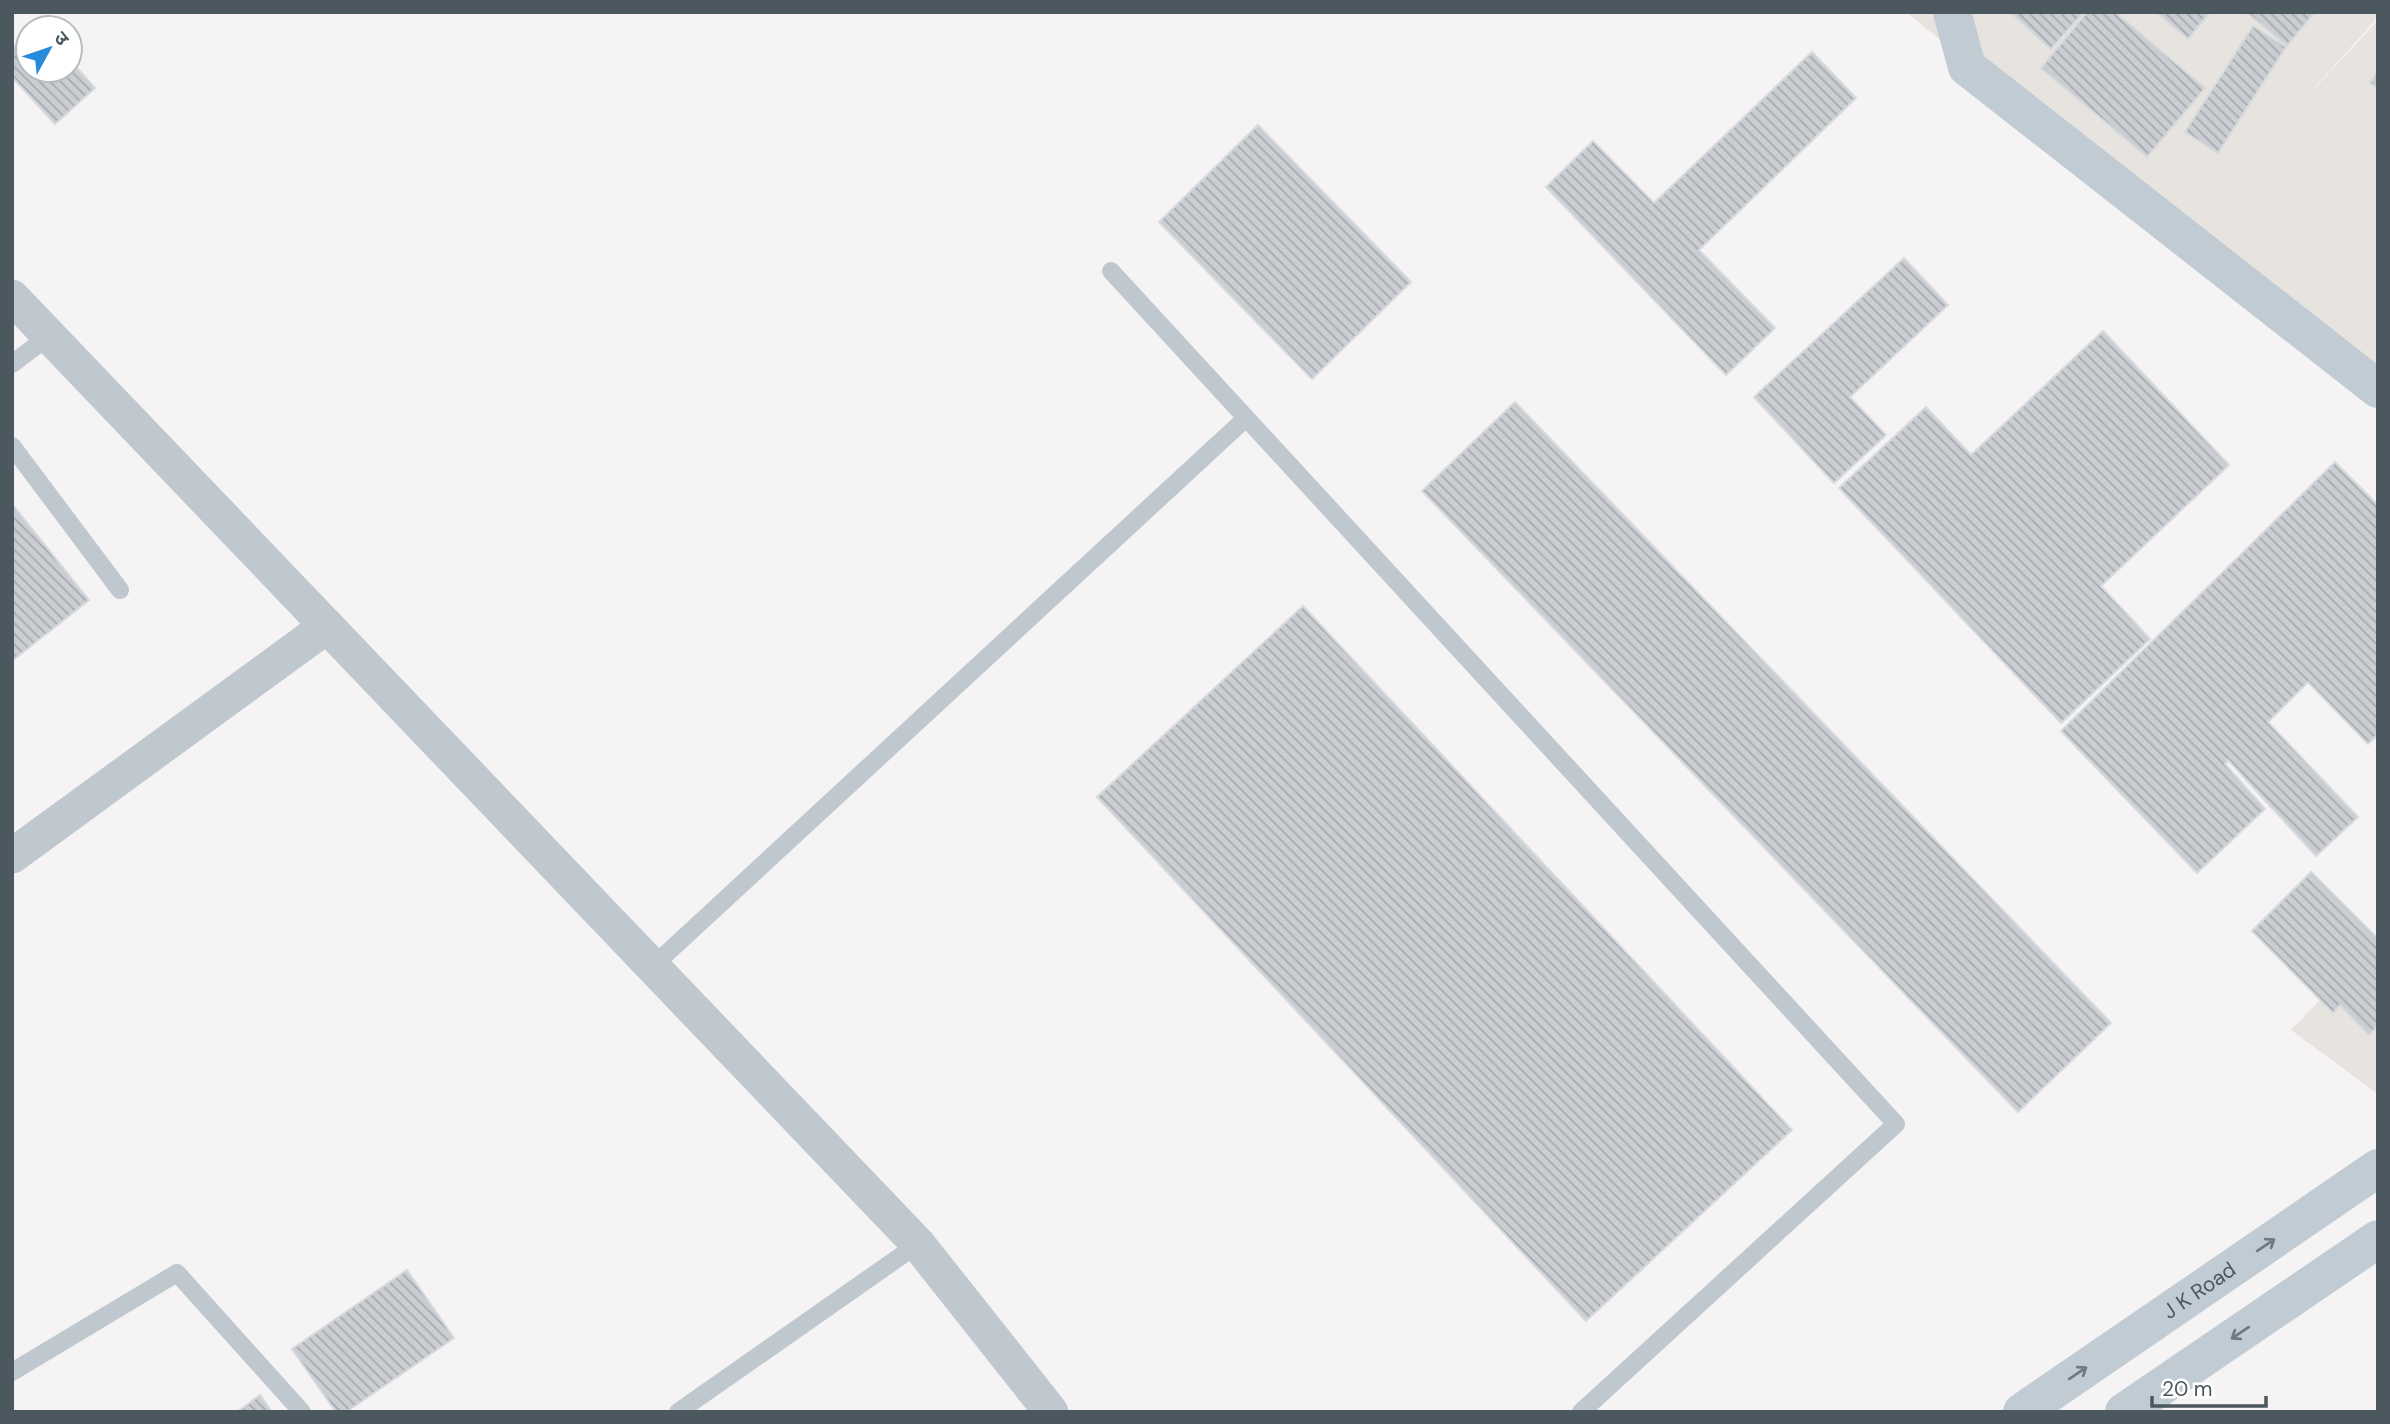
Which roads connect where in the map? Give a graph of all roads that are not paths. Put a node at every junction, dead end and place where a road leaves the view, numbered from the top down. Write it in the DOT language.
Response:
graph roads {
  1 [pos="1952,12"];
  2 [pos="1111,271"];
  3 [pos="12,297"];
  4 [pos="49,336"];
  5 [pos="12,364"];
  6 [pos="2378,389"];
  7 [pos="1245,419"];
  8 [pos="12,446"];
  9 [pos="120,590"];
  10 [pos="327,626"];
  11 [pos="12,856"];
  12 [pos="653,966"];
  13 [pos="2378,1168"];
  14 [pos="2378,1239"];
  15 [pos="918,1244"];
  16 [pos="12,1372"];
  17 [pos="302,1412"];
  18 [pos="678,1412"];
  19 [pos="1051,1412"];
  20 [pos="1581,1412"];
  21 [pos="2022,1412"];
  22 [pos="2124,1412"];
  1 -- 6 [label="main road"];
  2 -- 7 [label="lane"];
  3 -- 4 [label="street"];
  4 -- 5 [label="lane"];
  4 -- 10 [label="street"];
  7 -- 12 [label="lane"];
  7 -- 20 [label="lane"];
  8 -- 9 [label="lane"];
  10 -- 11 [label="street"];
  10 -- 12 [label="street"];
  12 -- 15 [label="street"];
  21 -- 13 [label="main road, J K Road, one-way"];
  14 -- 22 [label="main road, one-way"];
  15 -- 18 [label="lane"];
  15 -- 19 [label="street"];
  16 -- 17 [label="lane"];
}
